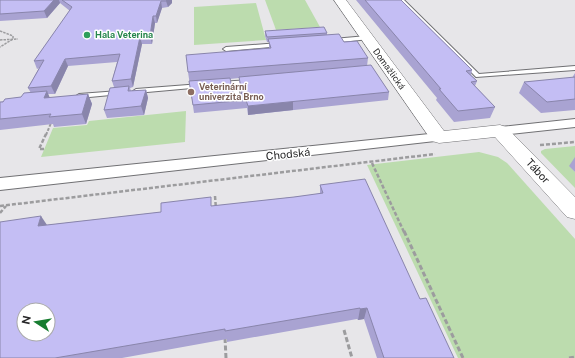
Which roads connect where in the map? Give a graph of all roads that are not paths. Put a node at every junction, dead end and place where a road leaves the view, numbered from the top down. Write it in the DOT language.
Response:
graph roads {
  1 [pos="340,0"];
  2 [pos="402,0"];
  3 [pos="367,38"];
  4 [pos="325,41"];
  5 [pos="287,44"];
  6 [pos="226,49"];
  7 [pos="575,68"];
  8 [pos="259,81"];
  9 [pos="235,83"];
  10 [pos="213,85"];
  11 [pos="205,86"];
  12 [pos="122,92"];
  13 [pos="130,92"];
  14 [pos="62,97"];
  15 [pos="238,101"];
  16 [pos="575,123"];
  17 [pos="500,131"];
  18 [pos="441,145"];
  19 [pos="0,184"];
  20 [pos="572,206"];
  1 -- 3 [label="street, Domažlická"];
  2 -- 7 [label="lane"];
  3 -- 4 [label="lane"];
  3 -- 18 [label="street, Domažlická"];
  5 -- 6 [label="lane"];
  8 -- 9 [label="lane"];
  9 -- 10 [label="lane"];
  9 -- 15 [label="lane"];
  11 -- 13 [label="lane"];
  12 -- 14 [label="lane"];
  16 -- 17 [label="street, Chodská"];
  17 -- 18 [label="street, Chodská"];
  17 -- 20 [label="street, Tábor"];
  18 -- 19 [label="street, Chodská"];
}
